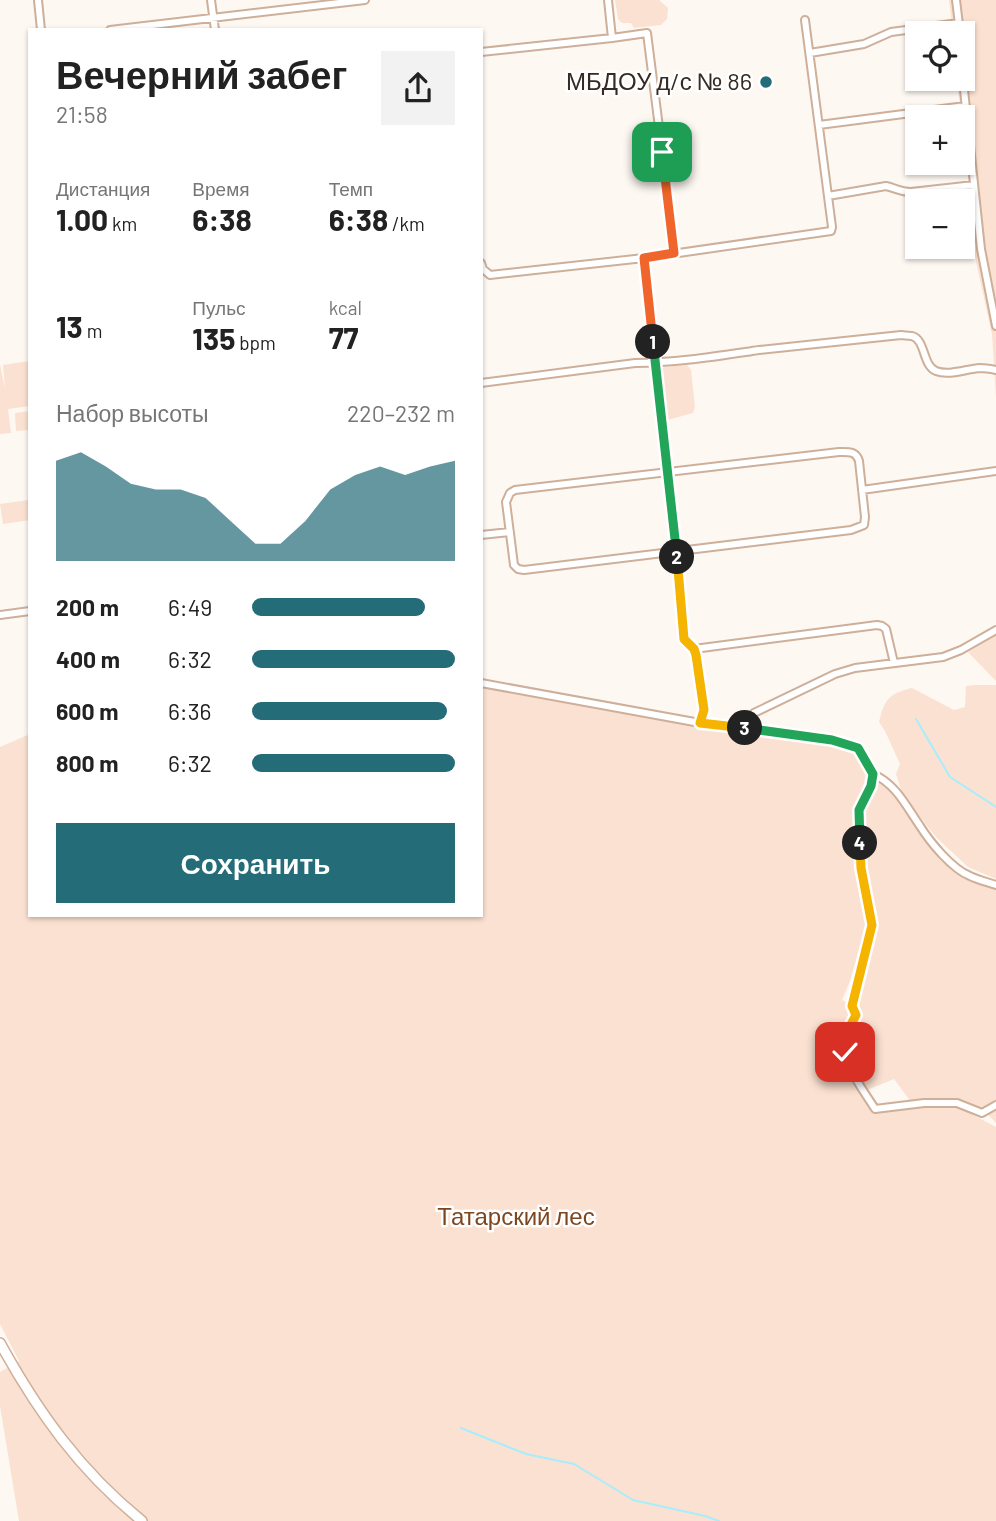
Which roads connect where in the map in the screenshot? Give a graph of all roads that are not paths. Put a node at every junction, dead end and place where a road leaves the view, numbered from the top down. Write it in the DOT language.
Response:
graph roads {
  1 [pos="38,0"];
  2 [pos="211,0"];
  3 [pos="365,0"];
  4 [pos="608,0"];
  5 [pos="956,0"];
  6 [pos="213,17"];
  7 [pos="806,20"];
  8 [pos="959,21"];
  9 [pos="41,28"];
  10 [pos="126,28"];
  11 [pos="215,28"];
  12 [pos="905,30"];
  13 [pos="612,38"];
  14 [pos="483,52"];
  15 [pos="810,52"];
  16 [pos="905,114"];
  17 [pos="819,125"];
  18 [pos="973,175"];
  19 [pos="974,185"];
  20 [pos="828,196"];
  21 [pos="674,253"];
  22 [pos="644,258"];
  23 [pos="483,269"];
  24 [pos="996,326"];
  25 [pos="655,363"];
  26 [pos="996,370"];
  27 [pos="483,383"];
  28 [pos="996,471"];
  29 [pos="668,473"];
  30 [pos="862,490"];
  31 [pos="510,532"];
  32 [pos="483,535"];
  33 [pos="677,551"];
  34 [pos="28,611"];
  35 [pos="0,615"];
  36 [pos="996,631"];
  37 [pos="694,649"];
  38 [pos="894,663"];
  39 [pos="483,683"];
  40 [pos="700,723"];
  41 [pos="742,727"];
  42 [pos="873,774"];
  43 [pos="996,884"];
  44 [pos="996,1105"];
  45 [pos="0,1343"];
  46 [pos="142,1521"];
  1 -- 9 [label="street"];
  2 -- 6 [label="street"];
  3 -- 6 [label="street"];
  4 -- 13 [label="street"];
  5 -- 8 [label="street"];
  6 -- 10 [label="street"];
  6 -- 11 [label="street"];
  7 -- 15 [label="street"];
  12 -- 15 [label="street"];
  13 -- 14 [label="street"];
  13 -- 21 [label="street"];
  15 -- 17 [label="street"];
  16 -- 17 [label="street"];
  17 -- 20 [label="street"];
  18 -- 19 [label="street"];
  19 -- 20 [label="street"];
  19 -- 24 [label="street"];
  20 -- 21 [label="street"];
  21 -- 22 [label="street"];
  22 -- 23 [label="street"];
  22 -- 25 [label="street"];
  25 -- 26 [label="street"];
  25 -- 27 [label="street"];
  25 -- 29 [label="street"];
  28 -- 30 [label="street"];
  29 -- 30 [label="street"];
  29 -- 31 [label="street"];
  29 -- 33 [label="street"];
  30 -- 33 [label="street"];
  31 -- 32 [label="street"];
  31 -- 33 [label="street"];
  33 -- 37 [label="street"];
  34 -- 35 [label="street"];
  36 -- 38 [label="street"];
  37 -- 38 [label="street"];
  37 -- 40 [label="street"];
  38 -- 41 [label="street"];
  39 -- 40 [label="street"];
  40 -- 41 [label="street"];
  41 -- 42 [label="street"];
  42 -- 43 [label="street"];
  42 -- 44 [label="street"];
  45 -- 46 [label="main road"];
}
